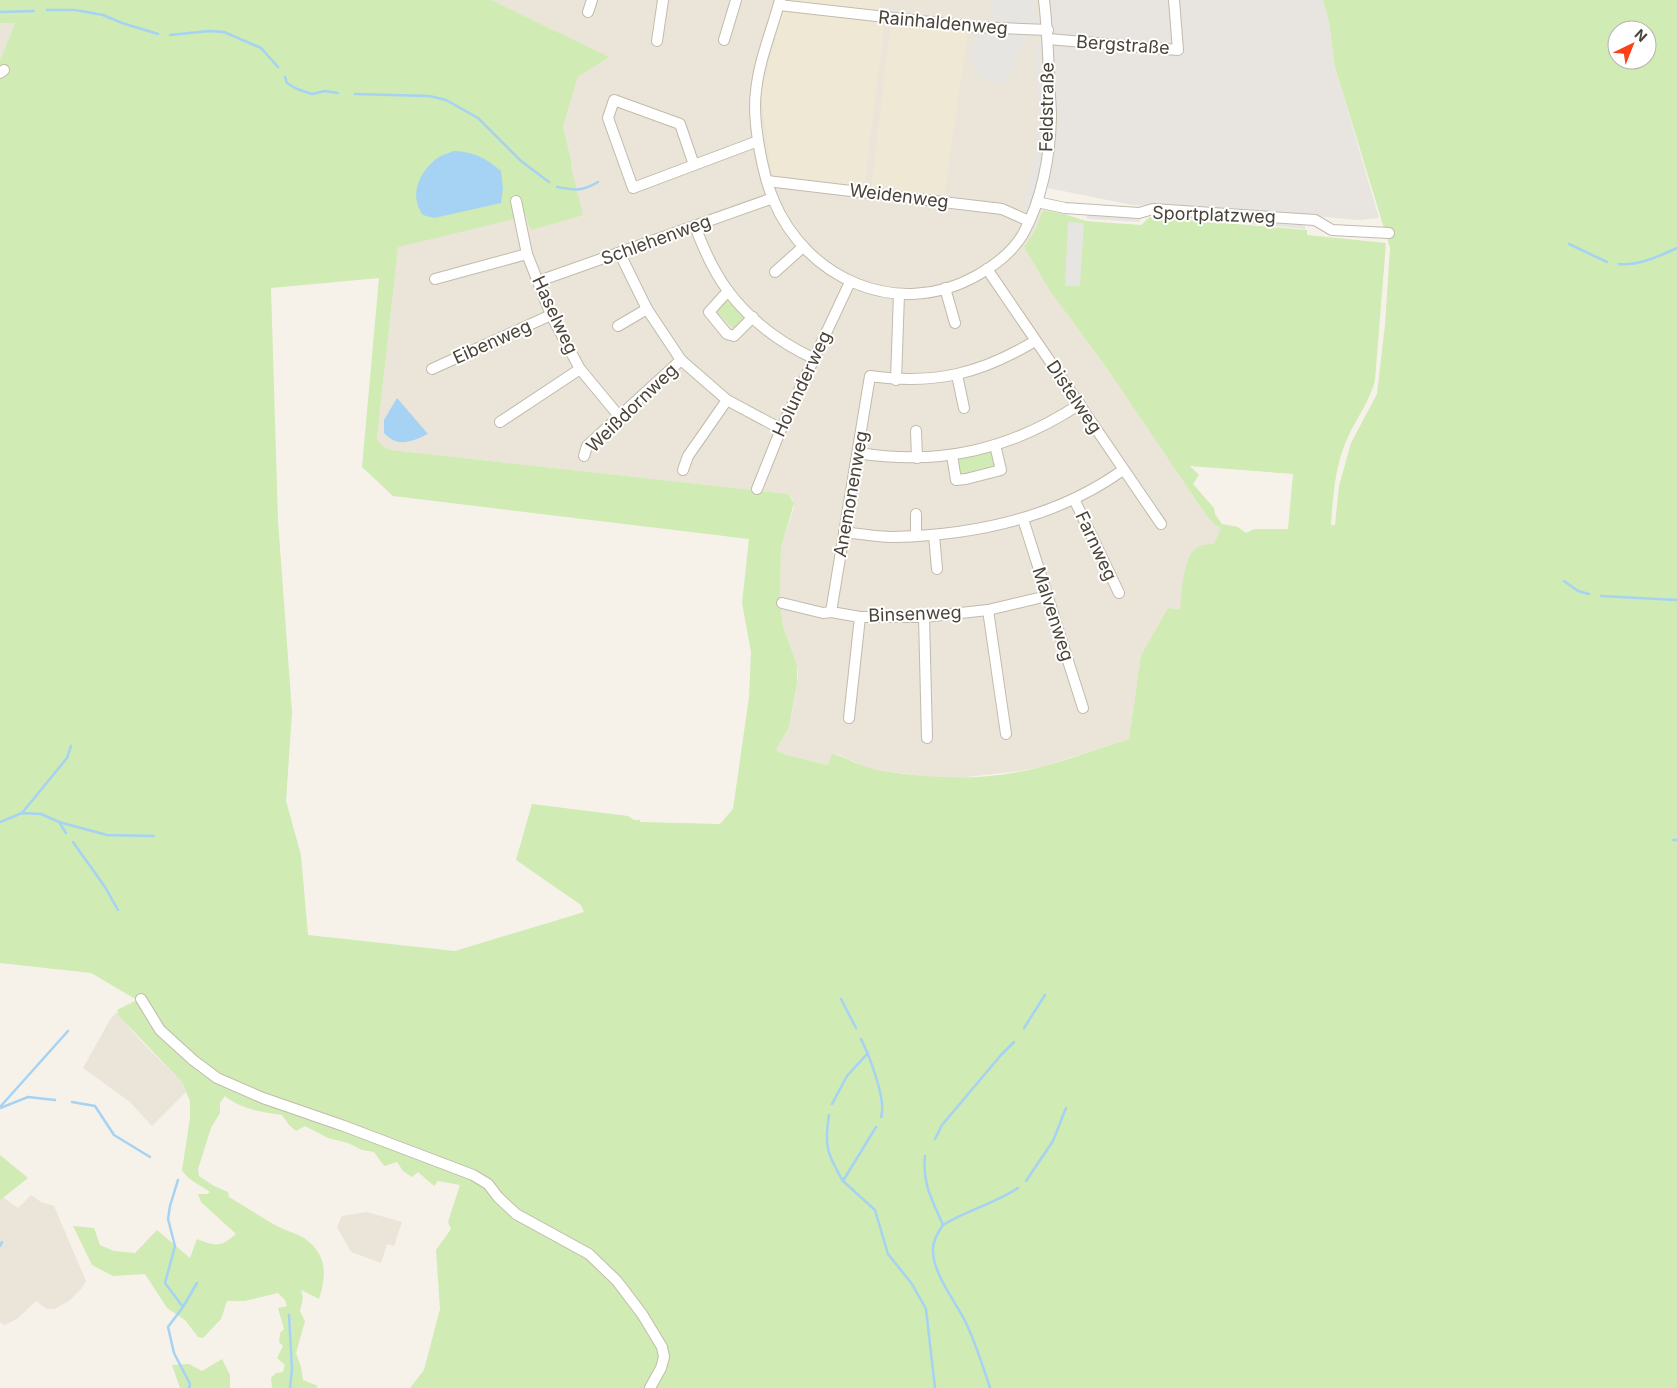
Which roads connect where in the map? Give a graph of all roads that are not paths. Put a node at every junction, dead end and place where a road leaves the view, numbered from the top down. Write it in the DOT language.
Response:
graph roads {
  1 [pos="592,0"];
  2 [pos="663,0"];
  3 [pos="736,0"];
  4 [pos="1044,0"];
  5 [pos="1174,0"];
  6 [pos="780,3"];
  7 [pos="588,12"];
  8 [pos="1048,35"];
  9 [pos="724,40"];
  10 [pos="657,41"];
  11 [pos="758,141"];
  12 [pos="694,165"];
  13 [pos="767,181"];
  14 [pos="773,198"];
  15 [pos="516,201"];
  16 [pos="1037,202"];
  17 [pos="1029,221"];
  18 [pos="694,226"];
  19 [pos="1389,233"];
  20 [pos="803,247"];
  21 [pos="527,254"];
  22 [pos="620,254"];
  23 [pos="988,269"];
  24 [pos="775,272"];
  25 [pos="435,279"];
  26 [pos="539,281"];
  27 [pos="850,282"];
  28 [pos="945,288"];
  29 [pos="728,291"];
  30 [pos="899,294"];
  31 [pos="647,309"];
  32 [pos="551,315"];
  33 [pos="753,317"];
  34 [pos="955,323"];
  35 [pos="618,326"];
  36 [pos="1035,341"];
  37 [pos="813,358"];
  38 [pos="681,360"];
  39 [pos="432,369"];
  40 [pos="580,369"];
  41 [pos="957,375"];
  42 [pos="896,380"];
  43 [pos="727,400"];
  44 [pos="1080,404"];
  45 [pos="964,408"];
  46 [pos="619,416"];
  47 [pos="500,422"];
  48 [pos="781,429"];
  49 [pos="916,431"];
  50 [pos="995,445"];
  51 [pos="858,453"];
  52 [pos="952,455"];
  53 [pos="584,456"];
  54 [pos="916,458"];
  55 [pos="683,470"];
  56 [pos="1123,470"];
  57 [pos="757,489"];
  58 [pos="1074,500"];
  59 [pos="916,514"];
  60 [pos="1023,519"];
  61 [pos="1161,524"];
  62 [pos="844,532"];
  63 [pos="916,535"];
  64 [pos="934,535"];
  65 [pos="937,569"];
  66 [pos="1118,593"];
  67 [pos="1047,596"];
  68 [pos="782,603"];
  69 [pos="988,610"];
  70 [pos="831,612"];
  71 [pos="860,616"];
  72 [pos="924,617"];
  73 [pos="1083,708"];
  74 [pos="849,718"];
  75 [pos="1006,734"];
  76 [pos="927,738"];
  77 [pos="141,999"];
  78 [pos="650,1388"];
  1 -- 7 [label="street"];
  2 -- 10 [label="street"];
  3 -- 9 [label="street"];
  4 -- 8 [label="street, Feldstraße"];
  5 -- 8 [label="street, Bergstraße"];
  6 -- 8 [label="street, Rainhaldenweg"];
  6 -- 11 [label="street, Feldstraße"];
  8 -- 16 [label="street, Feldstraße"];
  11 -- 12 [label="street"];
  11 -- 13 [label="street, Feldstraße"];
  12 -- 12 [label="street"];
  13 -- 14 [label="street, Feldstraße"];
  13 -- 17 [label="street, Weidenweg"];
  14 -- 18 [label="street, Schlehenweg"];
  14 -- 20 [label="street, Feldstraße"];
  15 -- 21 [label="street, Haselweg"];
  16 -- 17 [label="street, Feldstraße"];
  16 -- 19 [label="street, Sportplatzweg"];
  17 -- 23 [label="street, Feldstraße"];
  18 -- 22 [label="street, Schlehenweg"];
  18 -- 29 [label="street"];
  20 -- 24 [label="street"];
  20 -- 27 [label="street, Feldstraße"];
  21 -- 25 [label="street"];
  21 -- 26 [label="street, Haselweg"];
  22 -- 26 [label="street, Schlehenweg"];
  22 -- 31 [label="street"];
  23 -- 28 [label="street, Feldstraße"];
  23 -- 36 [label="street, Distelweg"];
  26 -- 32 [label="street, Haselweg"];
  27 -- 30 [label="street, Feldstraße"];
  27 -- 37 [label="street, Holunderweg"];
  28 -- 30 [label="street, Feldstraße"];
  28 -- 34 [label="street"];
  29 -- 33 [label="street"];
  29 -- 33 [label="street"];
  30 -- 42 [label="street"];
  31 -- 35 [label="street"];
  31 -- 38 [label="street"];
  32 -- 39 [label="street, Eibenweg"];
  32 -- 40 [label="street, Haselweg"];
  33 -- 37 [label="street"];
  36 -- 41 [label="street"];
  36 -- 44 [label="street, Distelweg"];
  37 -- 48 [label="street, Holunderweg"];
  38 -- 43 [label="street"];
  38 -- 46 [label="street, Weißdornweg"];
  40 -- 46 [label="street, Haselweg"];
  40 -- 47 [label="street"];
  41 -- 42 [label="street"];
  41 -- 45 [label="street"];
  42 -- 51 [label="street, Anemonenweg"];
  43 -- 48 [label="street"];
  43 -- 55 [label="street"];
  44 -- 50 [label="street"];
  44 -- 56 [label="street, Distelweg"];
  46 -- 53 [label="street, Weißdornweg"];
  48 -- 57 [label="street, Holunderweg"];
  49 -- 54 [label="street"];
  50 -- 52 [label="street"];
  50 -- 52 [label="street"];
  51 -- 54 [label="street"];
  51 -- 62 [label="street, Anemonenweg"];
  52 -- 54 [label="street"];
  56 -- 58 [label="street"];
  56 -- 61 [label="street, Distelweg"];
  58 -- 60 [label="street"];
  58 -- 66 [label="street, Farnweg"];
  59 -- 63 [label="street"];
  60 -- 64 [label="street"];
  60 -- 67 [label="street, Malvenweg"];
  62 -- 63 [label="street"];
  62 -- 70 [label="street, Anemonenweg"];
  63 -- 64 [label="street"];
  64 -- 65 [label="street"];
  67 -- 69 [label="street, Binsenweg"];
  67 -- 73 [label="street, Malvenweg"];
  68 -- 70 [label="street, Binsenweg"];
  69 -- 72 [label="street, Binsenweg"];
  69 -- 75 [label="street"];
  70 -- 71 [label="street, Binsenweg"];
  71 -- 72 [label="street, Binsenweg"];
  71 -- 74 [label="street"];
  72 -- 76 [label="street"];
  77 -- 78 [label="street"];
}
